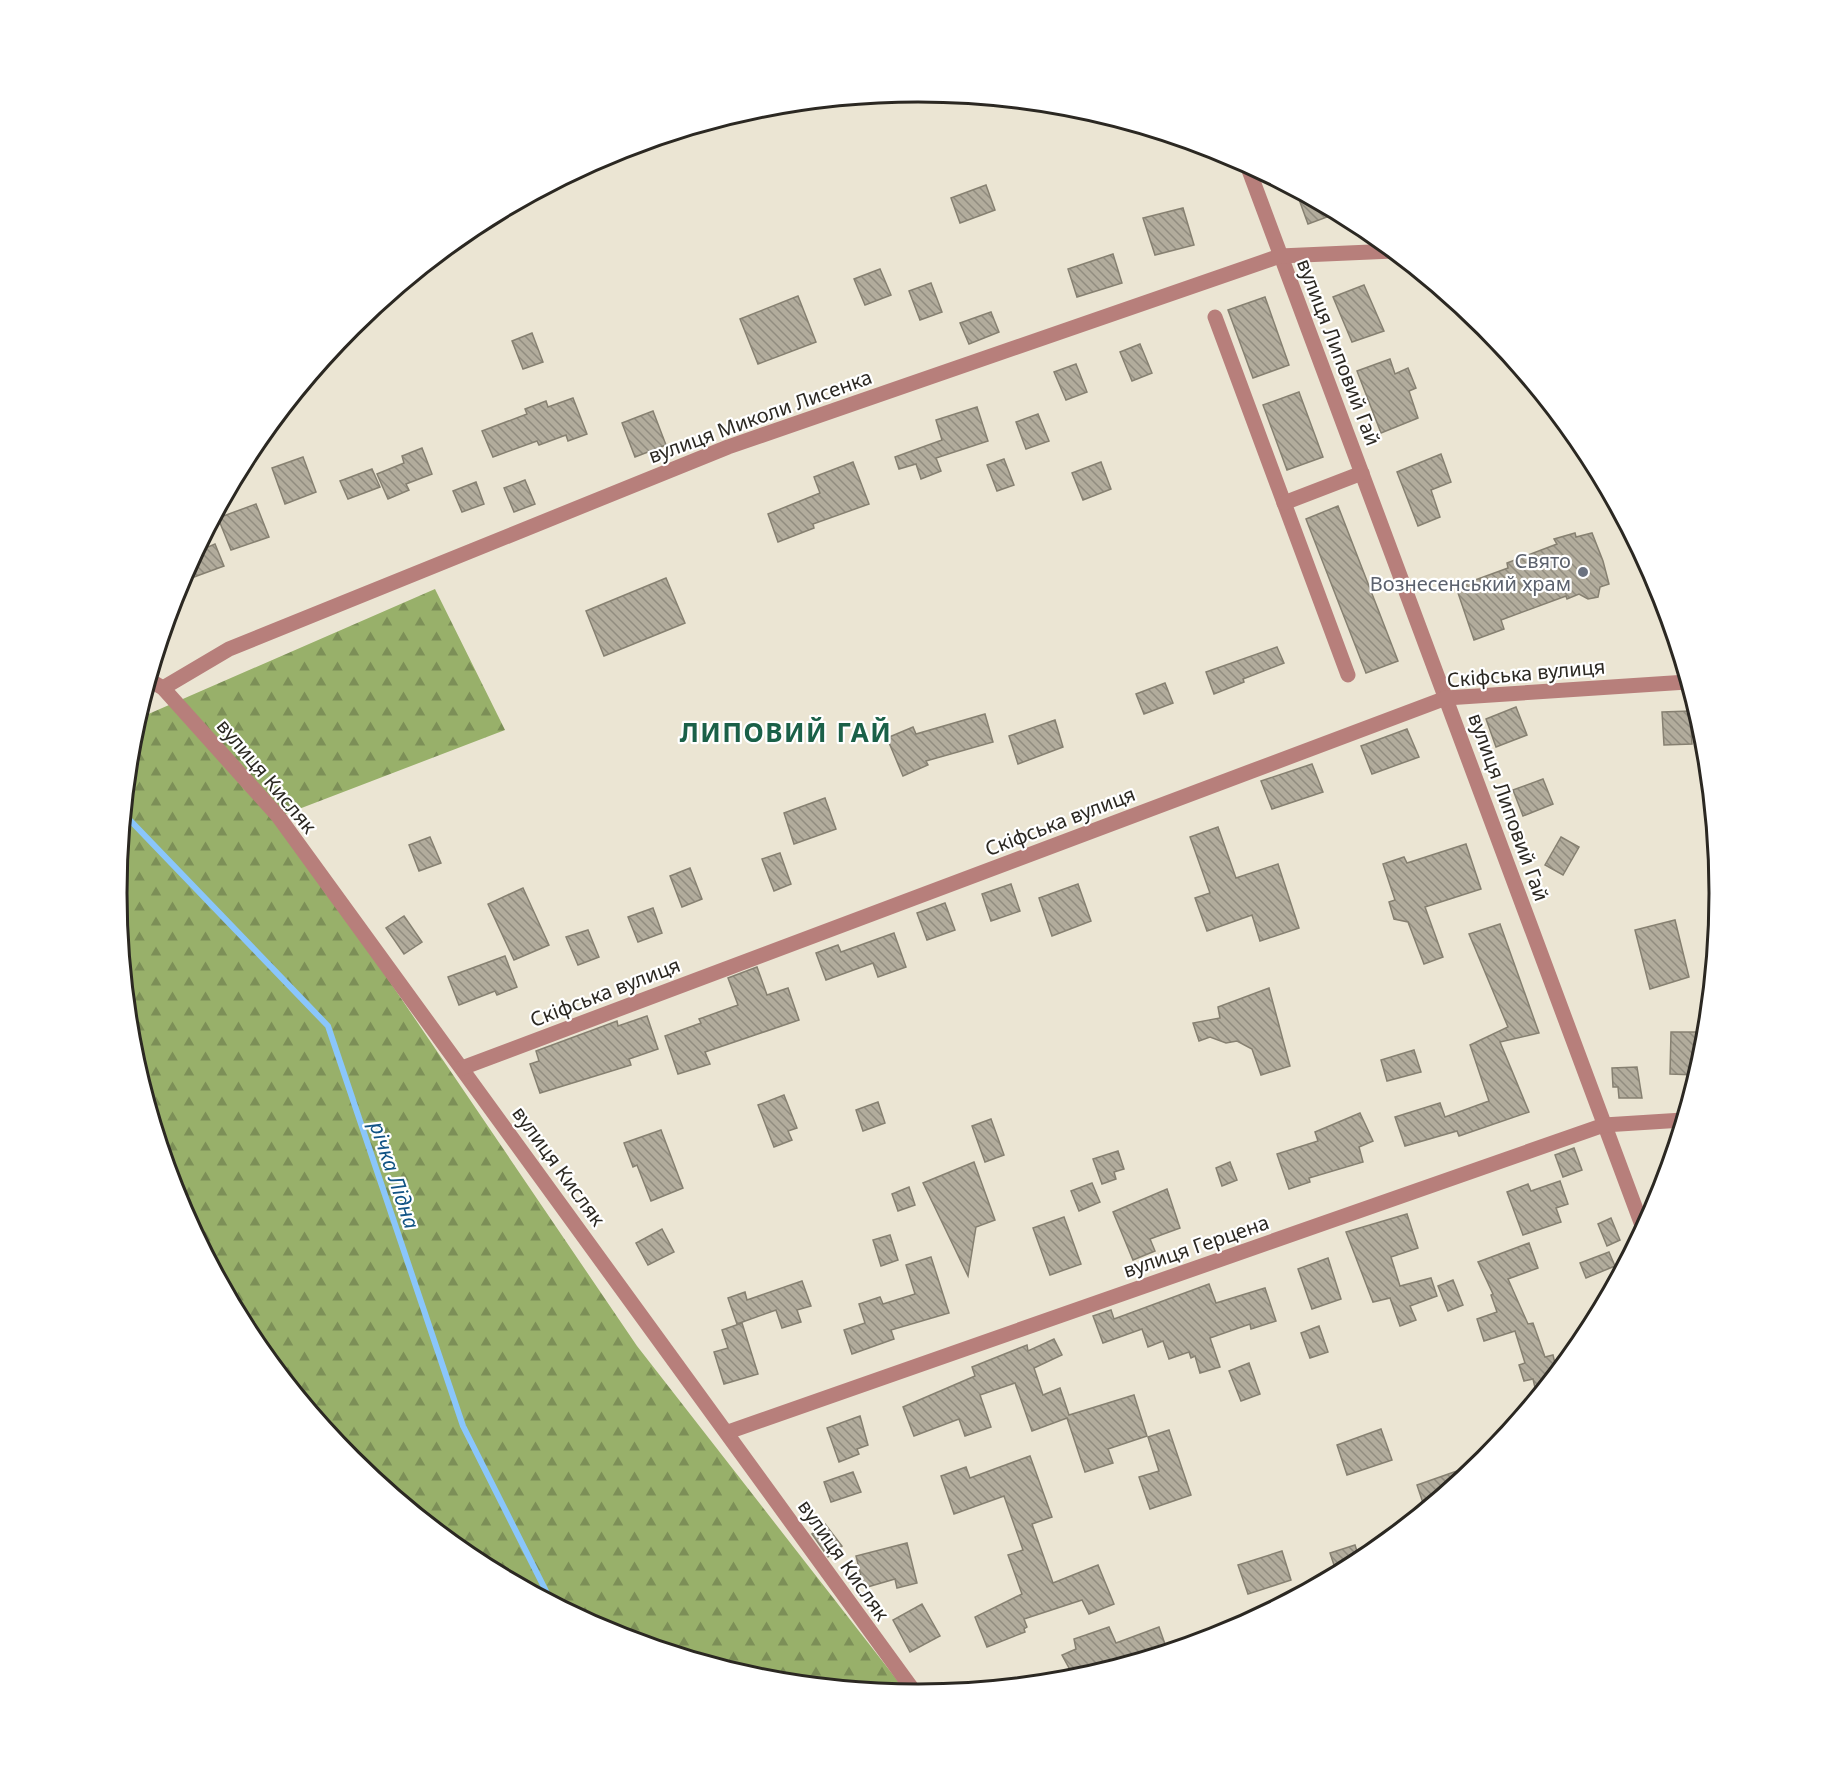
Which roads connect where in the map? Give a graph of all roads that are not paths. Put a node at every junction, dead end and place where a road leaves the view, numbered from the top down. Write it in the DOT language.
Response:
graph roads {
  1 [pos="1251,176"];
  2 [pos="1381,252"];
  3 [pos="1280,256"];
  4 [pos="1215,317"];
  5 [pos="1362,473"];
  6 [pos="1284,503"];
  7 [pos="1348,675"];
  8 [pos="155,683"];
  9 [pos="1680,683"];
  10 [pos="164,688"];
  11 [pos="1446,698"];
  12 [pos="462,1068"];
  13 [pos="1675,1120"];
  14 [pos="1604,1125"];
  15 [pos="1639,1217"];
  16 [pos="728,1432"];
  17 [pos="909,1684"];
  1 -- 3 [label="street, вулиця Липовий Гай"];
  2 -- 3 [label="street, вулиця Миколи Лисенка"];
  3 -- 5 [label="street, вулиця Липовий Гай"];
  3 -- 10 [label="street, вулиця Миколи Лисенка"];
  4 -- 6 [label="street"];
  5 -- 6 [label="street"];
  5 -- 11 [label="street, вулиця Липовий Гай"];
  6 -- 7 [label="street"];
  8 -- 10 [label="street, вулиця Кисляк"];
  9 -- 11 [label="street, Скіфська вулиця"];
  10 -- 12 [label="street, вулиця Кисляк"];
  11 -- 12 [label="street, Скіфська вулиця"];
  11 -- 14 [label="street, вулиця Липовий Гай"];
  12 -- 16 [label="street, вулиця Кисляк"];
  13 -- 14 [label="street, вулиця Герцена"];
  14 -- 15 [label="street, вулиця Липовий Гай"];
  14 -- 16 [label="street, вулиця Герцена"];
  16 -- 17 [label="street, вулиця Кисляк"];
}
